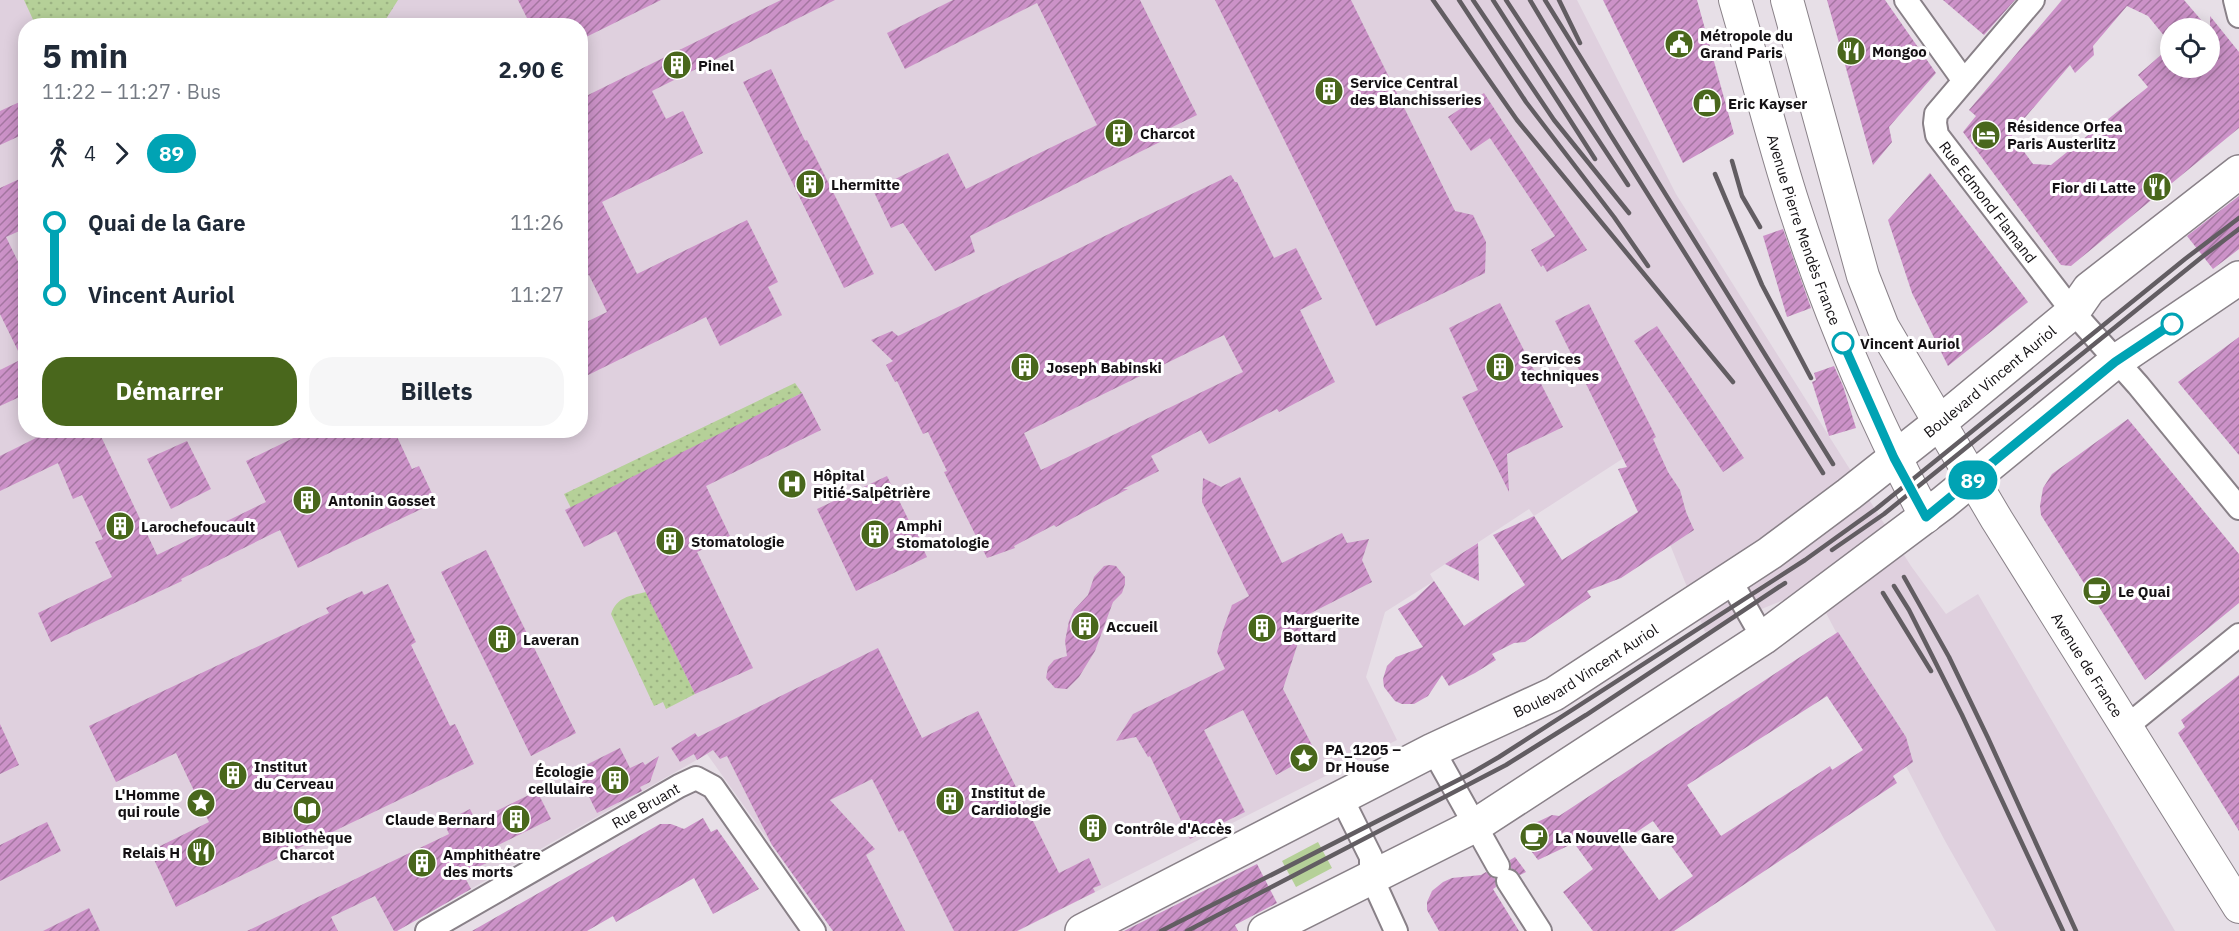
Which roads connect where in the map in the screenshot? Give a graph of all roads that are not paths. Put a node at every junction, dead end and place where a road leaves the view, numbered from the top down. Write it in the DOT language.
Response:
graph roads {
  1 [pos="1736,0"];
  2 [pos="1786,0"];
  3 [pos="1906,0"];
  4 [pos="2033,0"];
  5 [pos="2235,0"];
  6 [pos="2239,16"];
  7 [pos="1964,81"];
  8 [pos="2239,172"];
  9 [pos="2239,278"];
  10 [pos="2073,312"];
  11 [pos="2115,362"];
  12 [pos="1939,423"];
  13 [pos="1894,458"];
  14 [pos="1973,480"];
  15 [pos="2239,508"];
  16 [pos="1926,517"];
  17 [pos="1730,580"];
  18 [pos="2239,635"];
  19 [pos="1763,638"];
  20 [pos="2126,726"];
  21 [pos="1433,750"];
  22 [pos="1341,797"];
  23 [pos="1476,825"];
  24 [pos="1371,876"];
  25 [pos="2239,907"];
  26 [pos="427,931"];
  27 [pos="814,931"];
  28 [pos="1082,931"];
  29 [pos="1265,931"];
  30 [pos="1396,931"];
  31 [pos="1540,931"];
  1 -- 13 [label="street, Avenue Pierre Mendès France"];
  2 -- 12 [label="street"];
  3 -- 7 [label="street"];
  4 -- 7 [label="street, Rue Edmond Flamand"];
  5 -- 6 [label="street"];
  7 -- 10 [label="street, Rue Edmond Flamand"];
  8 -- 10 [label="main road, Boulevard Vincent Auriol"];
  9 -- 11 [label="main road"];
  10 -- 11 [label="street, Rue Edmond Flamand"];
  10 -- 12 [label="main road, Boulevard Vincent Auriol"];
  11 -- 14 [label="main road"];
  11 -- 15 [label="street, Rue Edmond Flamand"];
  12 -- 13 [label="main road, Boulevard Vincent Auriol"];
  12 -- 14 [label="street, Avenue de France"];
  13 -- 16 [label="street, Avenue Pierre Mendès France"];
  13 -- 17 [label="main road, Boulevard Vincent Auriol"];
  14 -- 16 [label="main road"];
  14 -- 20 [label="street, Avenue de France"];
  16 -- 19 [label="main road"];
  17 -- 19 [label="street"];
  17 -- 21 [label="main road, Boulevard Vincent Auriol"];
  18 -- 20 [label="street"];
  19 -- 23 [label="main road"];
  20 -- 25 [label="street, Avenue de France"];
  21 -- 22 [label="main road, Boulevard Vincent Auriol"];
  21 -- 23 [label="street"];
  22 -- 24 [label="street"];
  22 -- 28 [label="main road, Boulevard Vincent Auriol"];
  23 -- 24 [label="main road"];
  23 -- 31 [label="street"];
  24 -- 29 [label="main road"];
  24 -- 30 [label="street"];
  26 -- 27 [label="street, Rue Bruant"];
}
